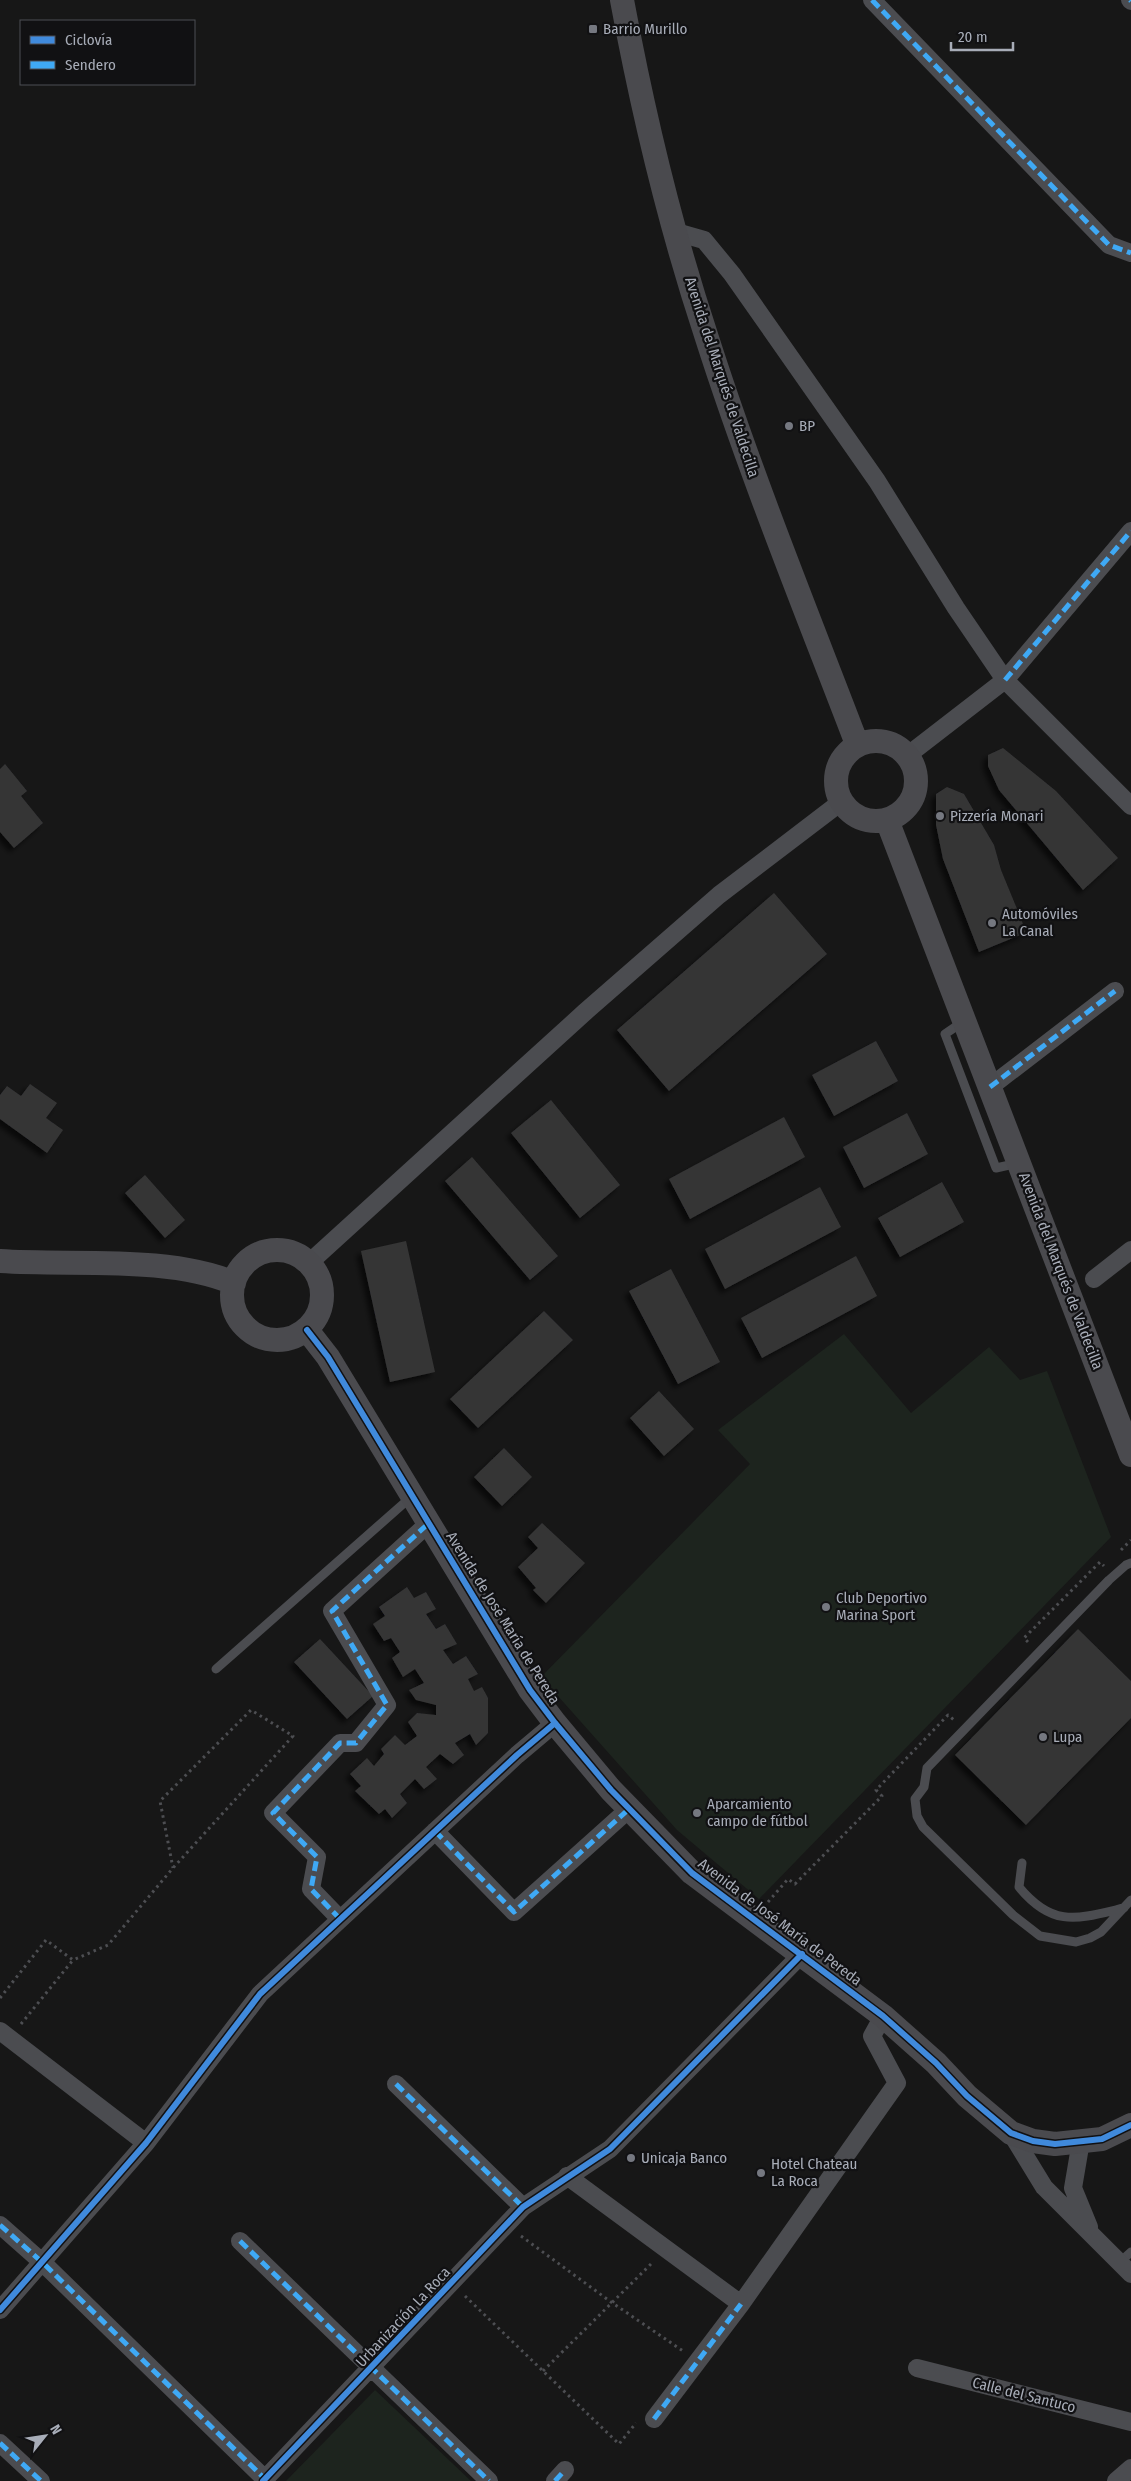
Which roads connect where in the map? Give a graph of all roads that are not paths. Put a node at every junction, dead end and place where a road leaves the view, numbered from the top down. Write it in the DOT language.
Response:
graph roads {
  1 [pos="872,0"];
  2 [pos="626,2"];
  3 [pos="676,232"];
  4 [pos="1131,253"];
  5 [pos="1131,531"];
  6 [pos="1005,680"];
  7 [pos="857,744"];
  8 [pos="908,755"];
  9 [pos="841,802"];
  10 [pos="1131,806"];
  11 [pos="887,820"];
  12 [pos="1115,991"];
  13 [pos="964,1021"];
  14 [pos="990,1087"];
  15 [pos="1019,1163"];
  16 [pos="1131,1250"];
  17 [pos="0,1261"];
  18 [pos="308,1262"];
  19 [pos="1094,1279"];
  20 [pos="234,1283"];
  21 [pos="307,1330"];
  22 [pos="1131,1455"];
  23 [pos="413,1495"];
  24 [pos="429,1523"];
  25 [pos="1131,1563"];
  26 [pos="216,1669"];
  27 [pos="555,1723"];
  28 [pos="629,1809"];
  29 [pos="435,1831"];
  30 [pos="1022,1863"];
  31 [pos="1131,1900"];
  32 [pos="1124,1908"];
  33 [pos="340,1920"];
  34 [pos="802,1954"];
  35 [pos="883,2016"];
  36 [pos="5,2034"];
  37 [pos="396,2084"];
  38 [pos="1131,2125"];
  39 [pos="1011,2133"];
  40 [pos="1081,2141"];
  41 [pos="1045,2142"];
  42 [pos="146,2143"];
  43 [pos="1032,2167"];
  44 [pos="567,2176"];
  45 [pos="523,2207"];
  46 [pos="0,2225"];
  47 [pos="1092,2234"];
  48 [pos="240,2241"];
  49 [pos="43,2263"];
  50 [pos="1127,2263"];
  51 [pos="741,2304"];
  52 [pos="0,2310"];
  53 [pos="372,2368"];
  54 [pos="917,2368"];
  55 [pos="654,2419"];
  56 [pos="1131,2422"];
  57 [pos="0,2443"];
  58 [pos="1131,2468"];
  59 [pos="264,2480"];
  60 [pos="41,2481"];
  61 [pos="489,2481"];
  62 [pos="1116,2481"];
  1 -- 4 [label="street"];
  2 -- 3 [label="street, Avenida del Marqués de Valdecilla"];
  3 -- 6 [label="street"];
  3 -- 7 [label="street, Avenida del Marqués de Valdecilla"];
  5 -- 6 [label="street"];
  6 -- 8 [label="street"];
  6 -- 10 [label="street"];
  7 -- 8 [label="street"];
  7 -- 9 [label="street"];
  8 -- 11 [label="street"];
  9 -- 11 [label="street"];
  9 -- 18 [label="street"];
  11 -- 13 [label="street, Avenida del Marqués de Valdecilla"];
  12 -- 14 [label="street"];
  13 -- 14 [label="street, Avenida del Marqués de Valdecilla"];
  13 -- 15 [label="lane"];
  14 -- 15 [label="street, Avenida del Marqués de Valdecilla"];
  15 -- 22 [label="street, Avenida del Marqués de Valdecilla"];
  16 -- 19 [label="street"];
  17 -- 20 [label="street"];
  18 -- 20 [label="street"];
  18 -- 21 [label="street"];
  20 -- 21 [label="street"];
  21 -- 23 [label="street, Avenida de José María de Pereda"];
  23 -- 24 [label="street, Avenida de José María de Pereda"];
  23 -- 26 [label="lane"];
  24 -- 27 [label="street, Avenida de José María de Pereda"];
  24 -- 33 [label="street"];
  25 -- 32 [label="lane"];
  27 -- 28 [label="street, Avenida de José María de Pereda"];
  27 -- 29 [label="street"];
  28 -- 29 [label="street"];
  28 -- 34 [label="street, Avenida de José María de Pereda"];
  29 -- 33 [label="street"];
  30 -- 32 [label="lane"];
  31 -- 32 [label="lane"];
  33 -- 42 [label="street"];
  34 -- 35 [label="street, Avenida de José María de Pereda"];
  34 -- 44 [label="street, Urbanización La Roca"];
  35 -- 39 [label="street, Avenida de José María de Pereda"];
  35 -- 51 [label="street"];
  36 -- 42 [label="street"];
  37 -- 45 [label="street"];
  38 -- 40 [label="street, Avenida de José María de Pereda"];
  39 -- 41 [label="street, Avenida de José María de Pereda"];
  39 -- 43 [label="street"];
  40 -- 41 [label="street, Avenida de José María de Pereda"];
  40 -- 47 [label="street"];
  41 -- 43 [label="street"];
  42 -- 49 [label="street"];
  43 -- 47 [label="street"];
  44 -- 45 [label="street, Urbanización La Roca"];
  44 -- 51 [label="street"];
  45 -- 53 [label="street, Urbanización La Roca"];
  46 -- 49 [label="street, Urbanización La Roca"];
  47 -- 50 [label="street"];
  48 -- 53 [label="street, Urbanización La Roca"];
  49 -- 52 [label="street"];
  49 -- 59 [label="street, Urbanización La Roca"];
  51 -- 55 [label="street"];
  53 -- 59 [label="street, Urbanización La Roca"];
  53 -- 61 [label="street, Urbanización La Roca"];
  54 -- 56 [label="street, Calle del Santuco"];
  57 -- 60 [label="street"];
  58 -- 62 [label="street"];
}
